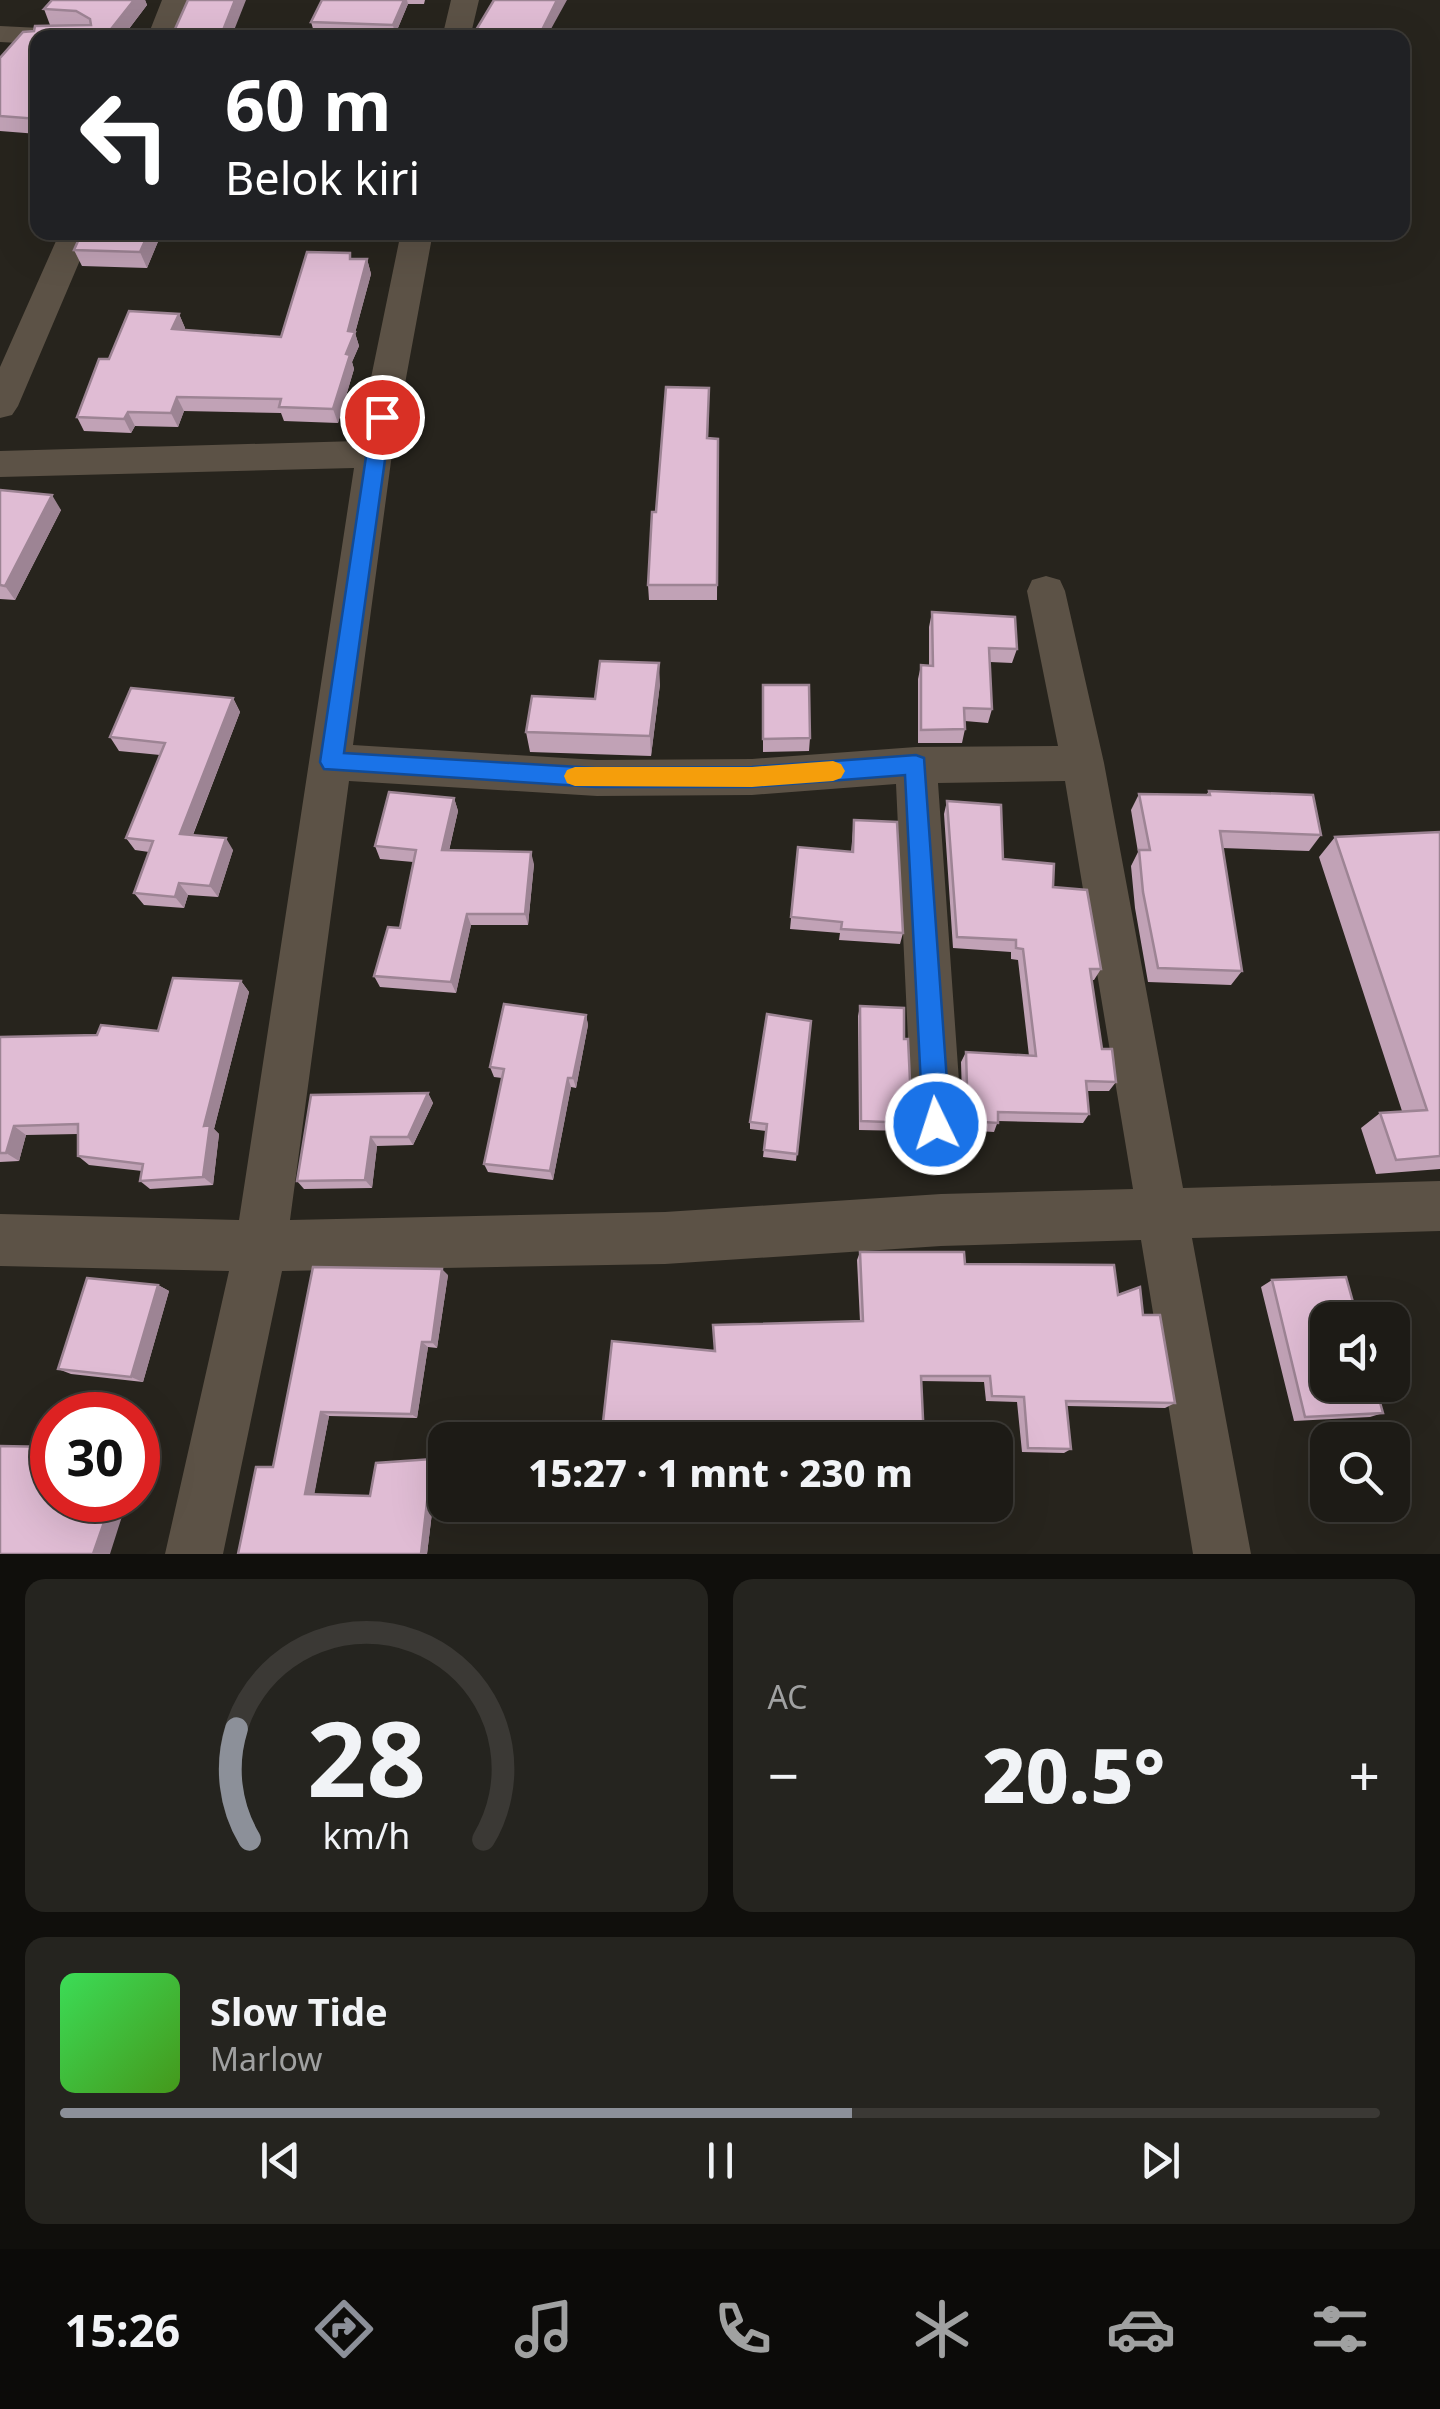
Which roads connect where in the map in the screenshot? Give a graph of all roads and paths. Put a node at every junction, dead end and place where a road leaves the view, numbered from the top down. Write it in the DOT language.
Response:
graph roads {
  1 [pos="176,0"];
  2 [pos="466,0"];
  3 [pos="164,30"];
  4 [pos="458,30"];
  5 [pos="0,34"];
  6 [pos="30,36"];
  7 [pos="73,240"];
  8 [pos="415,240"];
  9 [pos="0,406"];
  10 [pos="374,454"];
  11 [pos="0,464"];
  12 [pos="1046,592"];
  13 [pos="332,762"];
  14 [pos="1083,763"];
  15 [pos="916,765"];
  16 [pos="936,1124"];
  17 [pos="1440,1206"];
  18 [pos="1161,1212"];
  19 [pos="0,1240"];
  20 [pos="261,1246"];
  21 [pos="194,1554"];
  22 [pos="1222,1554"];
  1 -- 3 [label="street"];
  2 -- 4 [label="street"];
  5 -- 6 [label="street"];
  7 -- 9 [label="street"];
  8 -- 10 [label="street"];
  10 -- 11 [label="street"];
  10 -- 13 [label="street"];
  12 -- 14 [label="street"];
  13 -- 15 [label="street"];
  13 -- 20 [label="street"];
  14 -- 15 [label="street"];
  14 -- 18 [label="street"];
  15 -- 16 [label="street"];
  17 -- 18 [label="street"];
  18 -- 20 [label="street"];
  18 -- 22 [label="street"];
  19 -- 20 [label="street"];
  20 -- 21 [label="street"];
}
